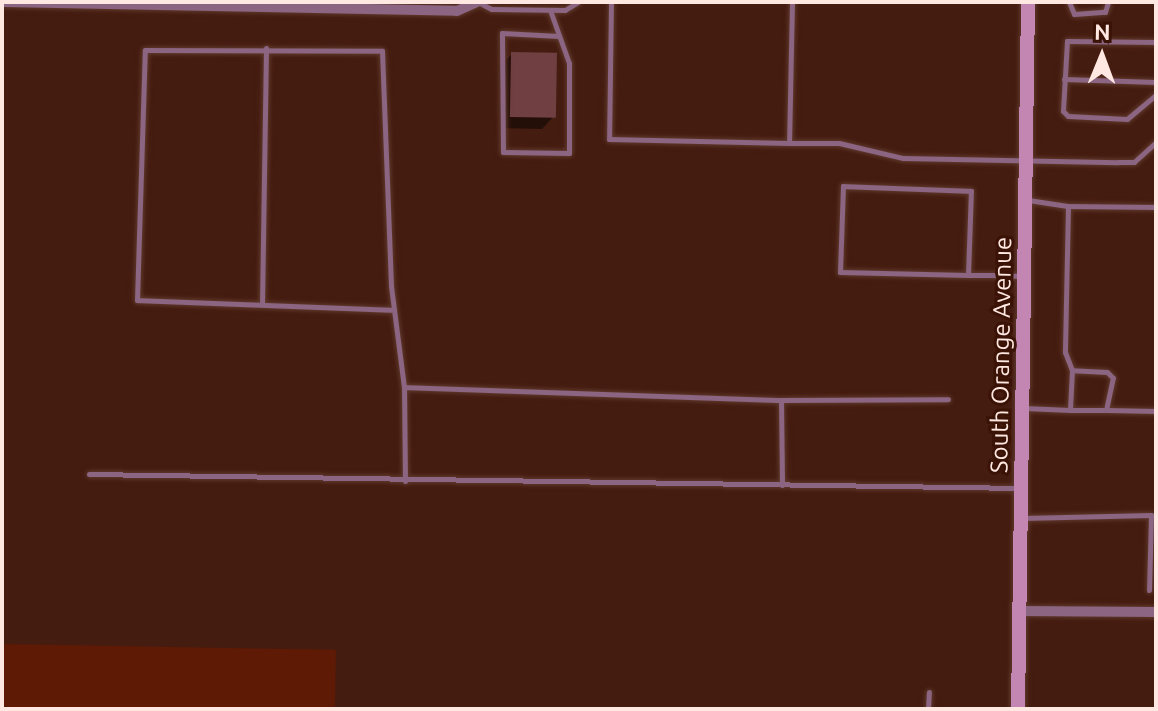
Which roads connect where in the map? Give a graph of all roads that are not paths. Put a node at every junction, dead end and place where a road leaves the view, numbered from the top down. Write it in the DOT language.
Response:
graph roads {
  1 [pos="5,2"];
  2 [pos="38,2"];
  3 [pos="477,2"];
  4 [pos="578,2"];
  5 [pos="611,2"];
  6 [pos="792,2"];
  7 [pos="1028,2"];
  8 [pos="1069,2"];
  9 [pos="1108,2"];
  10 [pos="386,6"];
  11 [pos="518,6"];
  12 [pos="550,10"];
  13 [pos="559,36"];
  14 [pos="1156,42"];
  15 [pos="266,48"];
  16 [pos="1064,79"];
  17 [pos="1156,82"];
  18 [pos="1156,95"];
  19 [pos="1156,142"];
  20 [pos="789,143"];
  21 [pos="1026,160"];
  22 [pos="1026,200"];
  23 [pos="1068,206"];
  24 [pos="1156,207"];
  25 [pos="968,275"];
  26 [pos="1025,276"];
  27 [pos="262,304"];
  28 [pos="394,310"];
  29 [pos="1072,370"];
  30 [pos="404,387"];
  31 [pos="948,399"];
  32 [pos="781,400"];
  33 [pos="1023,408"];
  34 [pos="1070,410"];
  35 [pos="1106,410"];
  36 [pos="1156,411"];
  37 [pos="89,474"];
  38 [pos="405,481"];
  39 [pos="782,485"];
  40 [pos="1022,488"];
  41 [pos="1021,518"];
  42 [pos="1149,590"];
  43 [pos="1019,611"];
  44 [pos="1156,612"];
  45 [pos="929,692"];
  46 [pos="928,709"];
  47 [pos="1018,709"];
  1 -- 2 [label="street"];
  2 -- 10 [label="street"];
  3 -- 10 [label="street"];
  3 -- 11 [label="lane"];
  4 -- 12 [label="lane"];
  5 -- 20 [label="lane"];
  6 -- 20 [label="lane"];
  7 -- 21 [label="street, South Orange Avenue"];
  8 -- 9 [label="lane"];
  11 -- 12 [label="lane"];
  12 -- 13 [label="lane"];
  13 -- 13 [label="lane"];
  14 -- 16 [label="lane"];
  15 -- 27 [label="lane"];
  15 -- 27 [label="lane"];
  15 -- 28 [label="lane"];
  16 -- 17 [label="lane"];
  16 -- 18 [label="lane"];
  19 -- 21 [label="lane"];
  20 -- 21 [label="lane"];
  21 -- 22 [label="street, South Orange Avenue"];
  22 -- 23 [label="lane"];
  22 -- 26 [label="street, South Orange Avenue"];
  23 -- 24 [label="lane"];
  23 -- 29 [label="lane"];
  25 -- 25 [label="lane"];
  25 -- 26 [label="lane"];
  26 -- 33 [label="street, South Orange Avenue"];
  27 -- 28 [label="lane"];
  28 -- 30 [label="lane"];
  29 -- 34 [label="lane"];
  29 -- 35 [label="lane"];
  30 -- 32 [label="lane"];
  30 -- 38 [label="lane"];
  31 -- 32 [label="lane"];
  32 -- 39 [label="lane"];
  33 -- 34 [label="lane"];
  33 -- 40 [label="street, South Orange Avenue"];
  34 -- 35 [label="lane"];
  35 -- 36 [label="lane"];
  37 -- 38 [label="lane"];
  38 -- 39 [label="lane"];
  39 -- 40 [label="lane"];
  40 -- 41 [label="street, South Orange Avenue"];
  41 -- 42 [label="lane"];
  41 -- 43 [label="street, South Orange Avenue"];
  43 -- 44 [label="street"];
  43 -- 47 [label="street, South Orange Avenue"];
  45 -- 46 [label="lane"];
}
